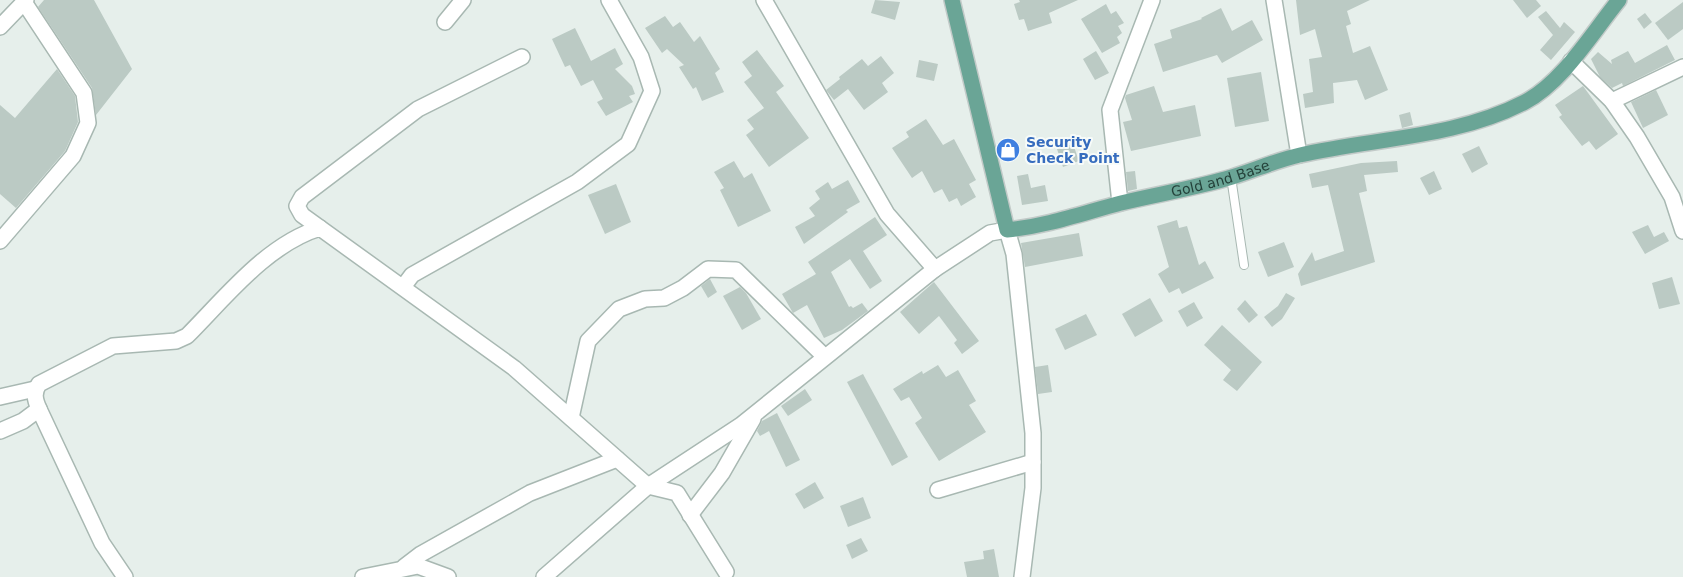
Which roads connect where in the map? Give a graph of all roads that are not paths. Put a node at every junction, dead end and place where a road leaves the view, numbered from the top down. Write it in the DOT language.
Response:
graph roads {
  1 [pos="463,0"];
  2 [pos="609,0"];
  3 [pos="764,0"];
  4 [pos="952,0"];
  5 [pos="1152,0"];
  6 [pos="1274,0"];
  7 [pos="1619,0"];
  8 [pos="25,1"];
  9 [pos="444,22"];
  10 [pos="0,27"];
  11 [pos="522,57"];
  12 [pos="1571,61"];
  13 [pos="1683,67"];
  14 [pos="1612,101"];
  15 [pos="1299,155"];
  16 [pos="1231,177"];
  17 [pos="1678,195"];
  18 [pos="1120,203"];
  19 [pos="320,228"];
  20 [pos="1007,230"];
  21 [pos="1683,231"];
  22 [pos="0,241"];
  23 [pos="1244,265"];
  24 [pos="934,269"];
  25 [pos="402,287"];
  26 [pos="824,356"];
  27 [pos="35,389"];
  28 [pos="0,397"];
  29 [pos="39,409"];
  30 [pos="758,411"];
  31 [pos="571,418"];
  32 [pos="0,431"];
  33 [pos="617,459"];
  34 [pos="1033,462"];
  35 [pos="648,486"];
  36 [pos="938,490"];
  37 [pos="690,515"];
  38 [pos="404,567"];
  39 [pos="726,572"];
  40 [pos="125,577"];
  41 [pos="363,577"];
  42 [pos="448,577"];
  43 [pos="544,577"];
  44 [pos="1022,577"];
  1 -- 9 [label="street"];
  2 -- 25 [label="street"];
  3 -- 24 [label="street"];
  4 -- 20 [label="main road"];
  5 -- 18 [label="street"];
  6 -- 15 [label="street"];
  7 -- 12 [label="main road, Gold and Base"];
  8 -- 10 [label="street"];
  8 -- 22 [label="street"];
  11 -- 19 [label="street"];
  12 -- 14 [label="street"];
  12 -- 15 [label="main road, Gold and Base"];
  13 -- 14 [label="street"];
  14 -- 17 [label="street"];
  15 -- 16 [label="main road, Gold and Base"];
  16 -- 18 [label="main road, Gold and Base"];
  16 -- 23 [label="lane"];
  17 -- 21 [label="street"];
  18 -- 20 [label="main road, Gold and Base"];
  19 -- 25 [label="street"];
  19 -- 27 [label="street"];
  20 -- 24 [label="street"];
  20 -- 34 [label="street"];
  24 -- 26 [label="street"];
  25 -- 31 [label="street"];
  26 -- 30 [label="street"];
  26 -- 31 [label="street"];
  27 -- 28 [label="street"];
  27 -- 29 [label="street"];
  29 -- 32 [label="street"];
  29 -- 40 [label="street"];
  30 -- 35 [label="street"];
  30 -- 37 [label="street"];
  31 -- 33 [label="street"];
  33 -- 35 [label="street"];
  33 -- 38 [label="street"];
  34 -- 36 [label="street"];
  34 -- 44 [label="street"];
  35 -- 37 [label="street"];
  35 -- 43 [label="street"];
  37 -- 39 [label="street"];
  38 -- 41 [label="street"];
  38 -- 42 [label="street"];
}
